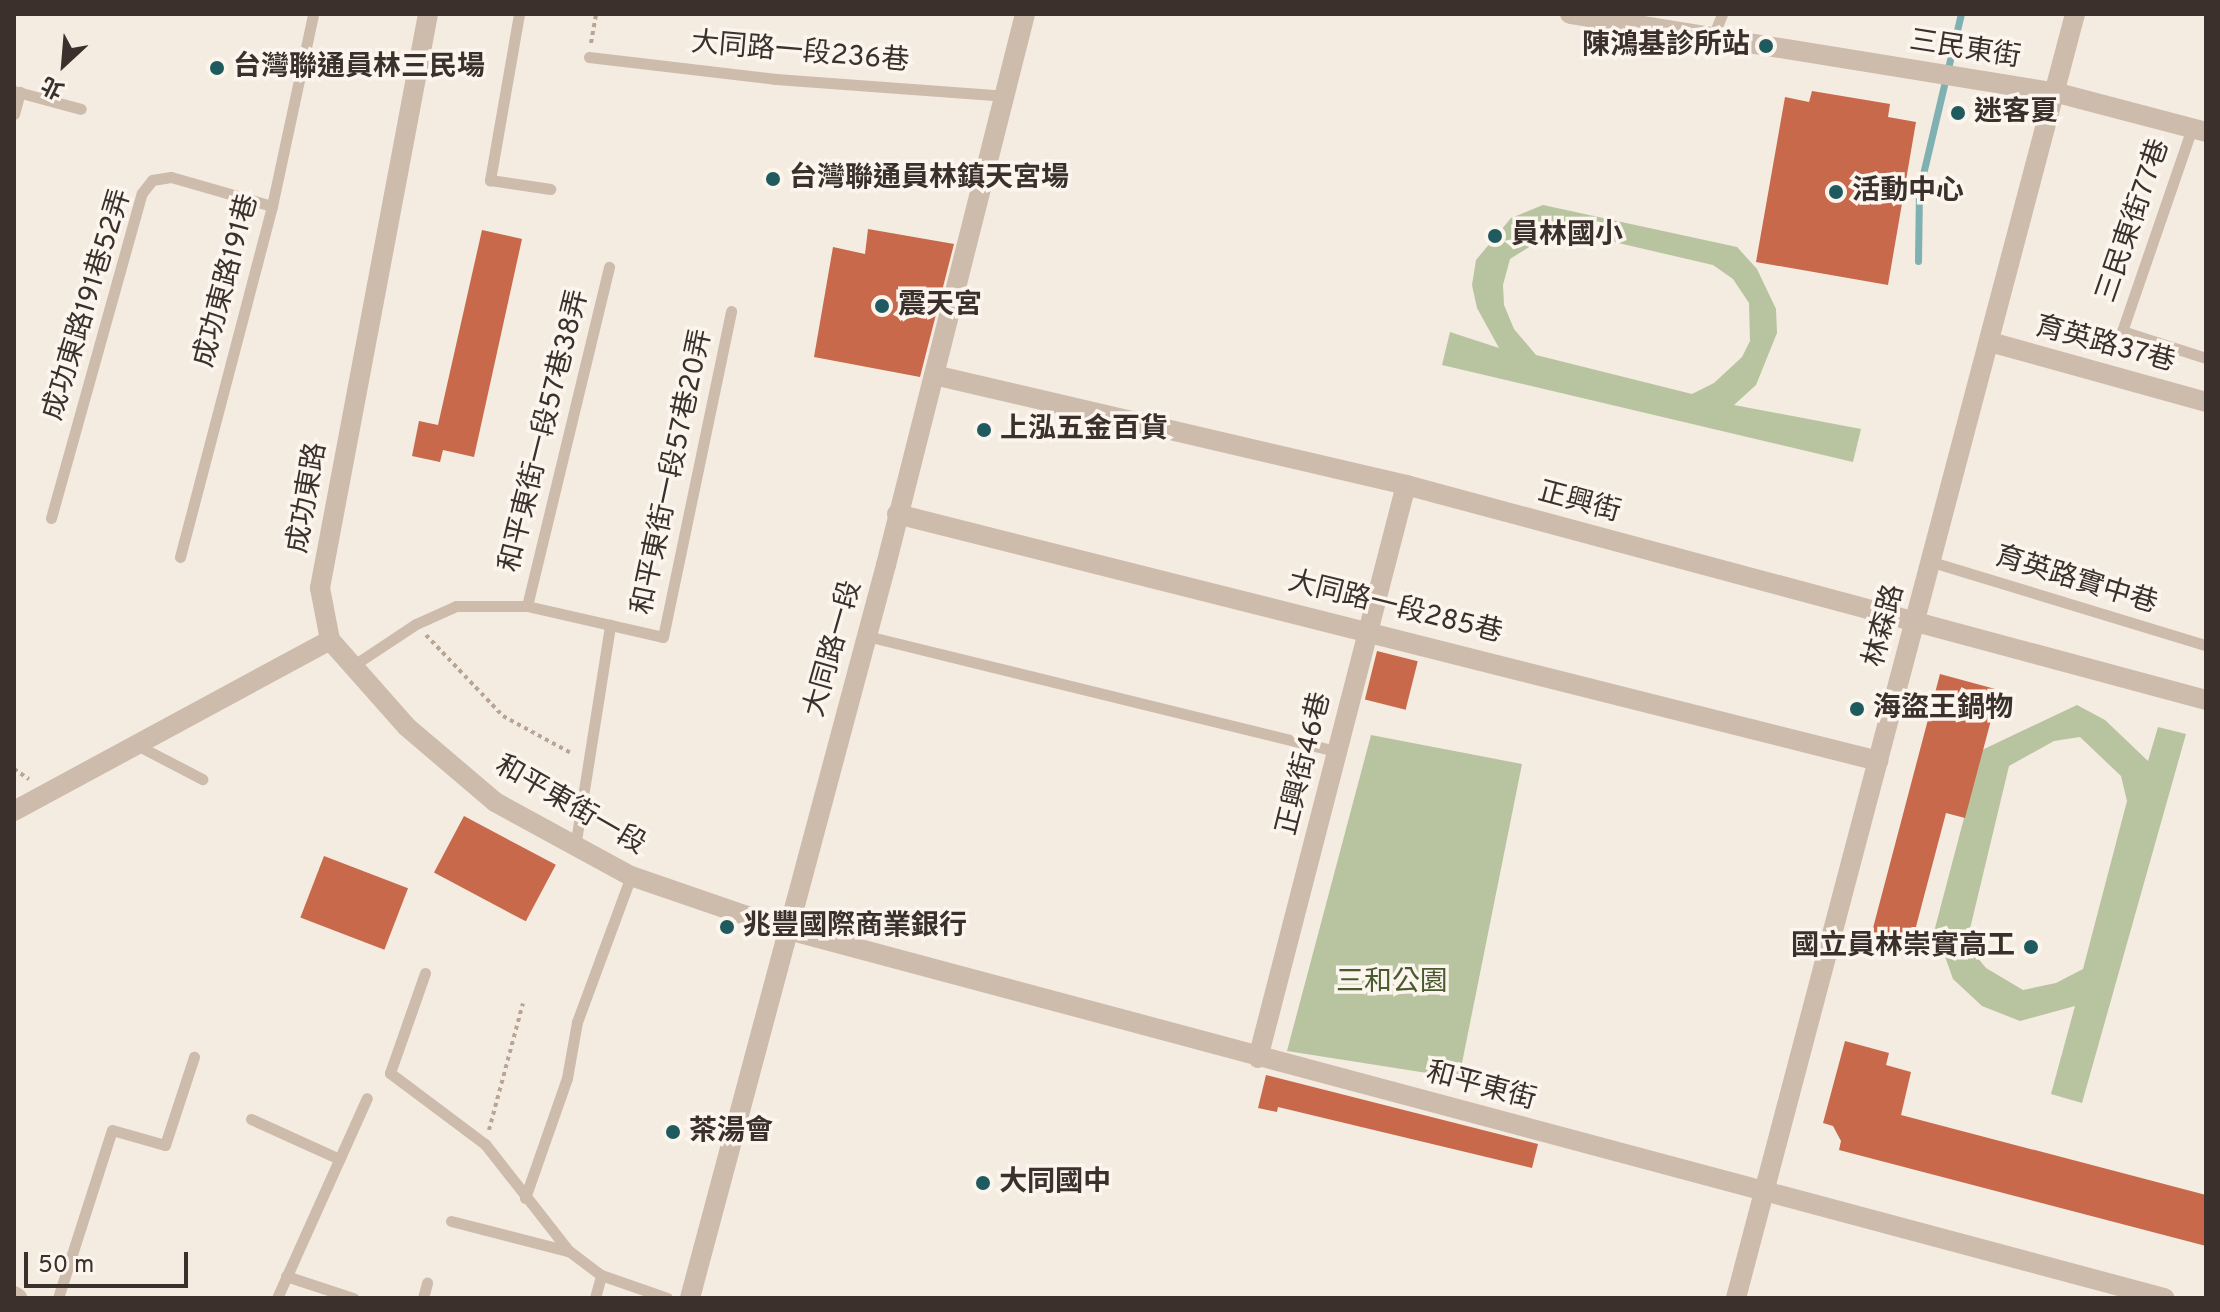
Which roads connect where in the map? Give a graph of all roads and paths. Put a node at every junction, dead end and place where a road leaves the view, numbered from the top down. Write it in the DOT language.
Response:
graph roads {
  1 [pos="313,14"];
  2 [pos="428,14"];
  3 [pos="519,14"];
  4 [pos="596,14"];
  5 [pos="1025,14"];
  6 [pos="1570,14"];
  7 [pos="1722,14"];
  8 [pos="2075,14"];
  9 [pos="1712,39"];
  10 [pos="589,57"];
  11 [pos="17,92"];
  12 [pos="2054,92"];
  13 [pos="1008,96"];
  14 [pos="81,109"];
  15 [pos="14,114"];
  16 [pos="2199,130"];
  17 [pos="550,189"];
  18 [pos="272,206"];
  19 [pos="609,267"];
  20 [pos="731,311"];
  21 [pos="1990,342"];
  22 [pos="2206,358"];
  23 [pos="934,375"];
  24 [pos="2206,402"];
  25 [pos="1406,485"];
  26 [pos="897,514"];
  27 [pos="51,518"];
  28 [pos="180,557"];
  29 [pos="1932,562"];
  30 [pos="527,606"];
  31 [pos="416,624"];
  32 [pos="1914,624"];
  33 [pos="610,625"];
  34 [pos="1368,629"];
  35 [pos="867,636"];
  36 [pos="330,640"];
  37 [pos="2206,645"];
  38 [pos="351,667"];
  39 [pos="2206,700"];
  40 [pos="135,744"];
  41 [pos="1338,752"];
  42 [pos="586,760"];
  43 [pos="1878,761"];
  44 [pos="202,779"];
  45 [pos="14,811"];
  46 [pos="575,847"];
  47 [pos="631,876"];
  48 [pos="785,929"];
  49 [pos="425,973"];
  50 [pos="523,1003"];
  51 [pos="194,1057"];
  52 [pos="1258,1058"];
  53 [pos="367,1098"];
  54 [pos="251,1119"];
  55 [pos="485,1144"];
  56 [pos="339,1159"];
  57 [pos="1766,1191"];
  58 [pos="525,1198"];
  59 [pos="451,1221"];
  60 [pos="569,1251"];
  61 [pos="601,1275"];
  62 [pos="286,1276"];
  63 [pos="427,1283"];
  64 [pos="58,1298"];
  65 [pos="277,1298"];
  66 [pos="353,1298"];
  67 [pos="423,1298"];
  68 [pos="595,1298"];
  69 [pos="667,1298"];
  70 [pos="690,1298"];
  71 [pos="1736,1298"];
  72 [pos="2164,1298"];
  1 -- 18 [label="lane, 成功東路191巷"];
  2 -- 36 [label="street, 成功東路"];
  3 -- 17 [label="lane"];
  4 -- 10 [label="path"];
  5 -- 13 [label="street, 大同路一段"];
  6 -- 9 [label="street, 三民東街"];
  7 -- 9 [label="lane"];
  8 -- 12 [label="street, 林森路"];
  9 -- 12 [label="street, 三民東街"];
  10 -- 13 [label="lane, 大同路一段236巷"];
  11 -- 14 [label="lane"];
  11 -- 15 [label="lane"];
  12 -- 16 [label="street, 三民東街"];
  12 -- 21 [label="street, 林森路"];
  13 -- 23 [label="street, 大同路一段"];
  16 -- 22 [label="lane, 三民東街77巷"];
  18 -- 27 [label="lane, 成功東路191巷52弄"];
  18 -- 28 [label="lane, 成功東路191巷"];
  19 -- 30 [label="lane, 和平東街一段57巷38弄"];
  20 -- 33 [label="lane, 和平東街一段57巷20弄"];
  21 -- 24 [label="street, 育英路37巷"];
  21 -- 29 [label="street, 林森路"];
  23 -- 25 [label="street, 正興街"];
  23 -- 26 [label="street, 大同路一段"];
  25 -- 32 [label="street, 正興街"];
  25 -- 34 [label="street, 正興街46巷"];
  26 -- 34 [label="street, 大同路一段285巷"];
  26 -- 35 [label="street, 大同路一段"];
  29 -- 32 [label="street, 林森路"];
  29 -- 37 [label="lane, 育英路實中巷"];
  30 -- 31 [label="lane"];
  30 -- 33 [label="lane"];
  31 -- 38 [label="lane"];
  31 -- 42 [label="path"];
  32 -- 39 [label="street, 正興街"];
  32 -- 43 [label="street, 林森路"];
  33 -- 42 [label="lane"];
  34 -- 41 [label="street, 正興街46巷"];
  34 -- 43 [label="street, 大同路一段285巷"];
  35 -- 41 [label="lane"];
  35 -- 48 [label="street, 大同路一段"];
  36 -- 38 [label="street, 和平東街一段"];
  36 -- 40 [label="street"];
  38 -- 46 [label="street, 和平東街一段"];
  40 -- 44 [label="lane"];
  40 -- 45 [label="street"];
  41 -- 52 [label="street, 正興街46巷"];
  42 -- 46 [label="lane"];
  43 -- 57 [label="street, 林森路"];
  46 -- 47 [label="street, 和平東街一段"];
  47 -- 48 [label="street, 和平東街一段"];
  47 -- 58 [label="lane"];
  48 -- 52 [label="street, 和平東街"];
  48 -- 70 [label="street, 大同路一段"];
  49 -- 55 [label="lane"];
  50 -- 55 [label="path"];
  51 -- 64 [label="lane"];
  52 -- 57 [label="street, 和平東街"];
  53 -- 56 [label="lane"];
  54 -- 56 [label="lane"];
  55 -- 58 [label="lane"];
  56 -- 62 [label="lane"];
  57 -- 71 [label="street, 林森路"];
  57 -- 72 [label="street, 和平東街"];
  58 -- 60 [label="lane"];
  59 -- 60 [label="lane"];
  60 -- 61 [label="lane"];
  61 -- 68 [label="lane"];
  61 -- 69 [label="lane"];
  62 -- 65 [label="lane"];
  62 -- 66 [label="lane"];
  63 -- 67 [label="lane"];
}
